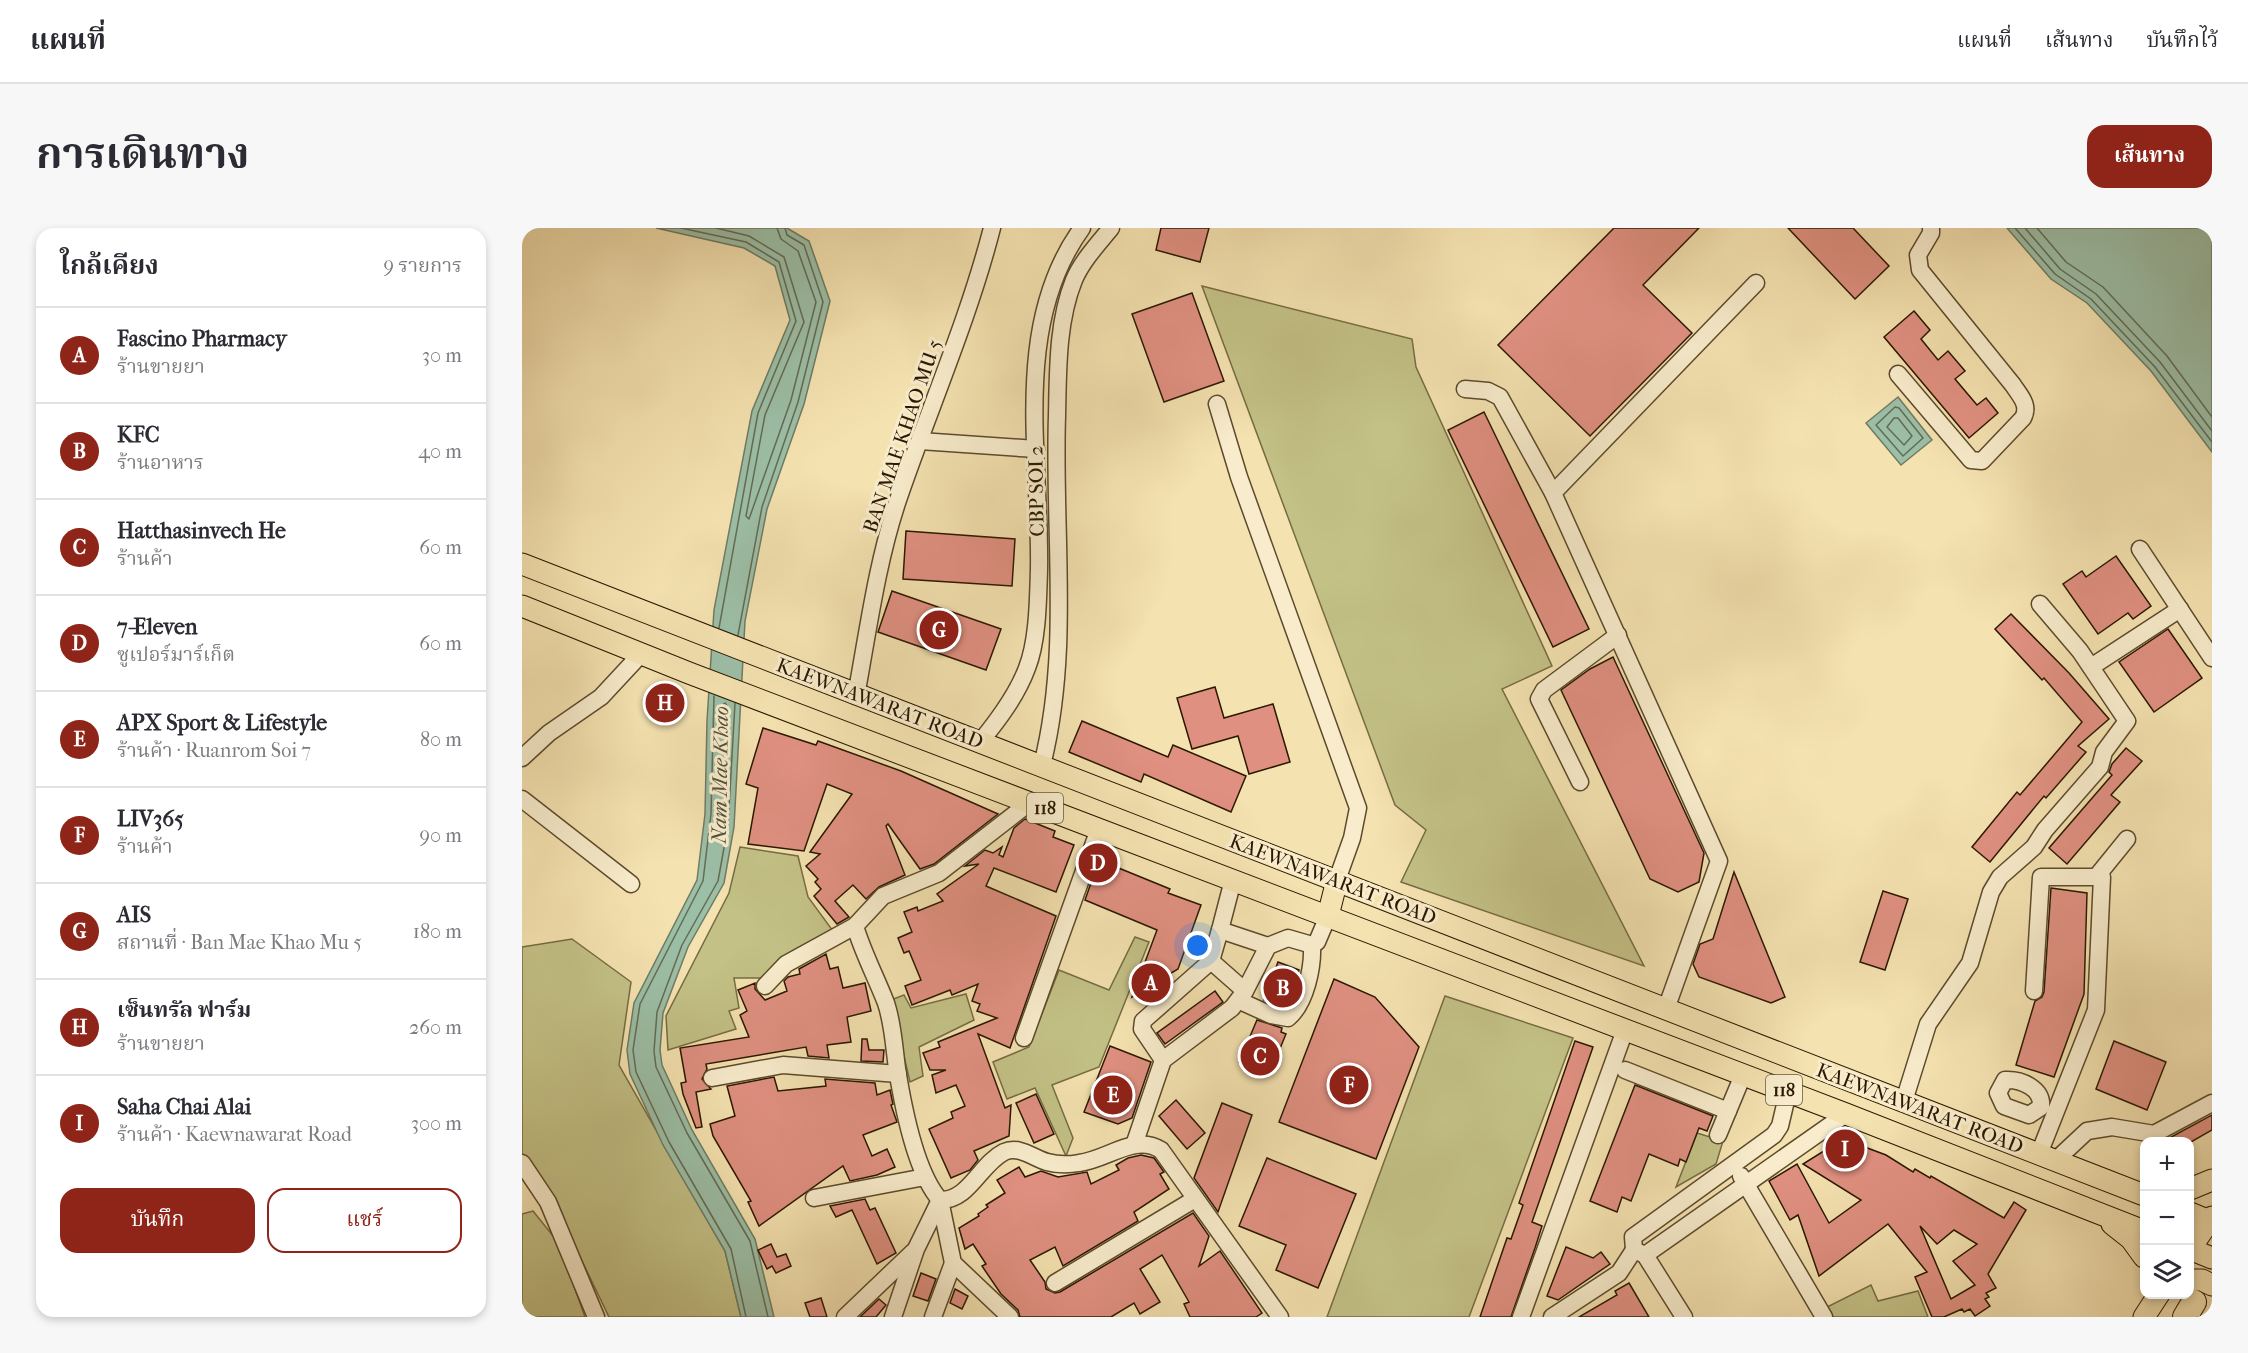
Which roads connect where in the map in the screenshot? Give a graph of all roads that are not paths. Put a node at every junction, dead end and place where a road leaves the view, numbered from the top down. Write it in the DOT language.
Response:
graph roads {
  1 [pos="992,228"];
  2 [pos="1082,228"];
  3 [pos="1111,228"];
  4 [pos="1931,228"];
  5 [pos="1756,283"];
  6 [pos="1898,374"];
  7 [pos="1465,389"];
  8 [pos="1217,404"];
  9 [pos="920,441"];
  10 [pos="1036,448"];
  11 [pos="1554,493"];
  12 [pos="2140,549"];
  13 [pos="522,564"];
  14 [pos="2040,604"];
  15 [pos="522,606"];
  16 [pos="2180,609"];
  17 [pos="1617,635"];
  18 [pos="641,654"];
  19 [pos="1030,656"];
  20 [pos="1057,656"];
  21 [pos="2212,658"];
  22 [pos="2091,667"];
  23 [pos="856,696"];
  24 [pos="981,741"];
  25 [pos="522,758"];
  26 [pos="1042,765"];
  27 [pos="1580,782"];
  28 [pos="522,799"];
  29 [pos="1029,803"];
  30 [pos="1099,829"];
  31 [pos="2127,839"];
  32 [pos="2097,876"];
  33 [pos="1233,880"];
  34 [pos="1337,880"];
  35 [pos="631,884"];
  36 [pos="1328,916"];
  37 [pos="855,926"];
  38 [pos="1220,930"];
  39 [pos="1311,945"];
  40 [pos="1268,946"];
  41 [pos="1211,961"];
  42 [pos="765,986"];
  43 [pos="2034,991"];
  44 [pos="1242,996"];
  45 [pos="1666,1009"];
  46 [pos="1625,1030"];
  47 [pos="1024,1038"];
  48 [pos="1163,1060"];
  49 [pos="1625,1070"];
  50 [pos="898,1074"];
  51 [pos="1743,1075"];
  52 [pos="712,1078"];
  53 [pos="1788,1092"];
  54 [pos="1904,1101"];
  55 [pos="2212,1103"];
  56 [pos="1728,1111"];
  57 [pos="1846,1114"];
  58 [pos="1718,1135"];
  59 [pos="1134,1144"];
  60 [pos="2048,1157"];
  61 [pos="522,1163"];
  62 [pos="1734,1165"];
  63 [pos="925,1178"];
  64 [pos="2103,1179"];
  65 [pos="2212,1180"];
  66 [pos="1746,1183"];
  67 [pos="2140,1184"];
  68 [pos="2194,1187"];
  69 [pos="2140,1193"];
  70 [pos="814,1198"];
  71 [pos="1195,1199"];
  72 [pos="940,1200"];
  73 [pos="2096,1211"];
  74 [pos="2194,1214"];
  75 [pos="2211,1220"];
  76 [pos="2140,1229"];
  77 [pos="2193,1245"];
  78 [pos="916,1249"];
  79 [pos="2140,1251"];
  80 [pos="2194,1251"];
  81 [pos="1640,1252"];
  82 [pos="2212,1258"];
  83 [pos="953,1263"];
  84 [pos="1055,1283"];
  85 [pos="2212,1285"];
  86 [pos="2189,1300"];
  87 [pos="596,1317"];
  88 [pos="845,1317"];
  89 [pos="893,1317"];
  90 [pos="933,1317"];
  91 [pos="1010,1317"];
  92 [pos="1280,1317"];
  93 [pos="1521,1317"];
  94 [pos="1552,1317"];
  95 [pos="1684,1317"];
  96 [pos="1824,1317"];
  1 -- 9 [label="street, BAN MAE KHAO MU 5"];
  2 -- 10 [label="street, CBP SOI 2"];
  3 -- 20 [label="street, CBP SOI 2"];
  4 -- 6 [label="street"];
  5 -- 11 [label="street"];
  7 -- 11 [label="street"];
  8 -- 34 [label="street"];
  9 -- 10 [label="street"];
  9 -- 23 [label="street, BAN MAE KHAO MU 5"];
  10 -- 19 [label="street, CBP SOI 2"];
  11 -- 17 [label="street"];
  12 -- 16 [label="street"];
  13 -- 23 [label="main road, KAEWNAWARAT ROAD / 118"];
  14 -- 22 [label="street"];
  15 -- 18 [label="main road, KAEWNAWARAT ROAD / 118"];
  16 -- 21 [label="street"];
  16 -- 22 [label="street"];
  17 -- 27 [label="street"];
  17 -- 45 [label="street"];
  18 -- 25 [label="street"];
  18 -- 29 [label="main road, KAEWNAWARAT ROAD / 118"];
  19 -- 20 [label="street"];
  19 -- 24 [label="street, CBP SOI 2"];
  20 -- 26 [label="street, CBP SOI 2"];
  22 -- 54 [label="street"];
  23 -- 24 [label="main road, KAEWNAWARAT ROAD / 118"];
  24 -- 26 [label="main road, KAEWNAWARAT ROAD / 118"];
  26 -- 34 [label="main road, KAEWNAWARAT ROAD / 118"];
  28 -- 35 [label="street"];
  29 -- 30 [label="main road, KAEWNAWARAT ROAD / 118"];
  29 -- 37 [label="street"];
  30 -- 33 [label="main road, KAEWNAWARAT ROAD / 118"];
  30 -- 47 [label="street"];
  31 -- 32 [label="street"];
  32 -- 43 [label="street"];
  32 -- 60 [label="street"];
  33 -- 36 [label="main road, KAEWNAWARAT ROAD / 118"];
  33 -- 38 [label="street"];
  34 -- 36 [label="main road"];
  34 -- 45 [label="main road, KAEWNAWARAT ROAD / 118"];
  36 -- 39 [label="street"];
  36 -- 46 [label="main road, KAEWNAWARAT ROAD / 118"];
  37 -- 42 [label="street"];
  37 -- 50 [label="street"];
  38 -- 40 [label="street"];
  38 -- 41 [label="street"];
  39 -- 40 [label="street"];
  39 -- 44 [label="street"];
  40 -- 44 [label="street"];
  41 -- 44 [label="street"];
  41 -- 48 [label="street"];
  44 -- 48 [label="street"];
  45 -- 54 [label="main road, KAEWNAWARAT ROAD / 118"];
  46 -- 51 [label="main road, KAEWNAWARAT ROAD / 118"];
  46 -- 93 [label="street"];
  48 -- 59 [label="street"];
  49 -- 56 [label="street"];
  50 -- 52 [label="street"];
  50 -- 63 [label="street"];
  51 -- 53 [label="main road, KAEWNAWARAT ROAD / 118"];
  51 -- 56 [label="street"];
  53 -- 57 [label="main road, KAEWNAWARAT ROAD / 118"];
  53 -- 62 [label="street"];
  54 -- 60 [label="main road, KAEWNAWARAT ROAD / 118"];
  55 -- 60 [label="street"];
  56 -- 58 [label="street"];
  57 -- 66 [label="street"];
  57 -- 73 [label="main road, KAEWNAWARAT ROAD / 118"];
  59 -- 71 [label="street"];
  59 -- 72 [label="street"];
  60 -- 64 [label="main road, KAEWNAWARAT ROAD / 118"];
  61 -- 87 [label="street"];
  62 -- 66 [label="street"];
  62 -- 81 [label="street"];
  63 -- 70 [label="street"];
  63 -- 72 [label="street"];
  64 -- 67 [label="main road"];
  64 -- 69 [label="main road, KAEWNAWARAT ROAD / 118"];
  65 -- 68 [label="main road"];
  66 -- 81 [label="street"];
  66 -- 96 [label="street"];
  71 -- 84 [label="street"];
  71 -- 92 [label="street"];
  72 -- 78 [label="street"];
  72 -- 83 [label="street"];
  73 -- 76 [label="main road, KAEWNAWARAT ROAD / 118"];
  73 -- 79 [label="main road"];
  74 -- 75 [label="main road"];
  75 -- 77 [label="main road"];
  78 -- 88 [label="street"];
  78 -- 89 [label="street"];
  80 -- 82 [label="main road"];
  81 -- 94 [label="street"];
  81 -- 95 [label="street"];
  83 -- 90 [label="street"];
  83 -- 91 [label="street"];
  85 -- 86 [label="main road"];
}
